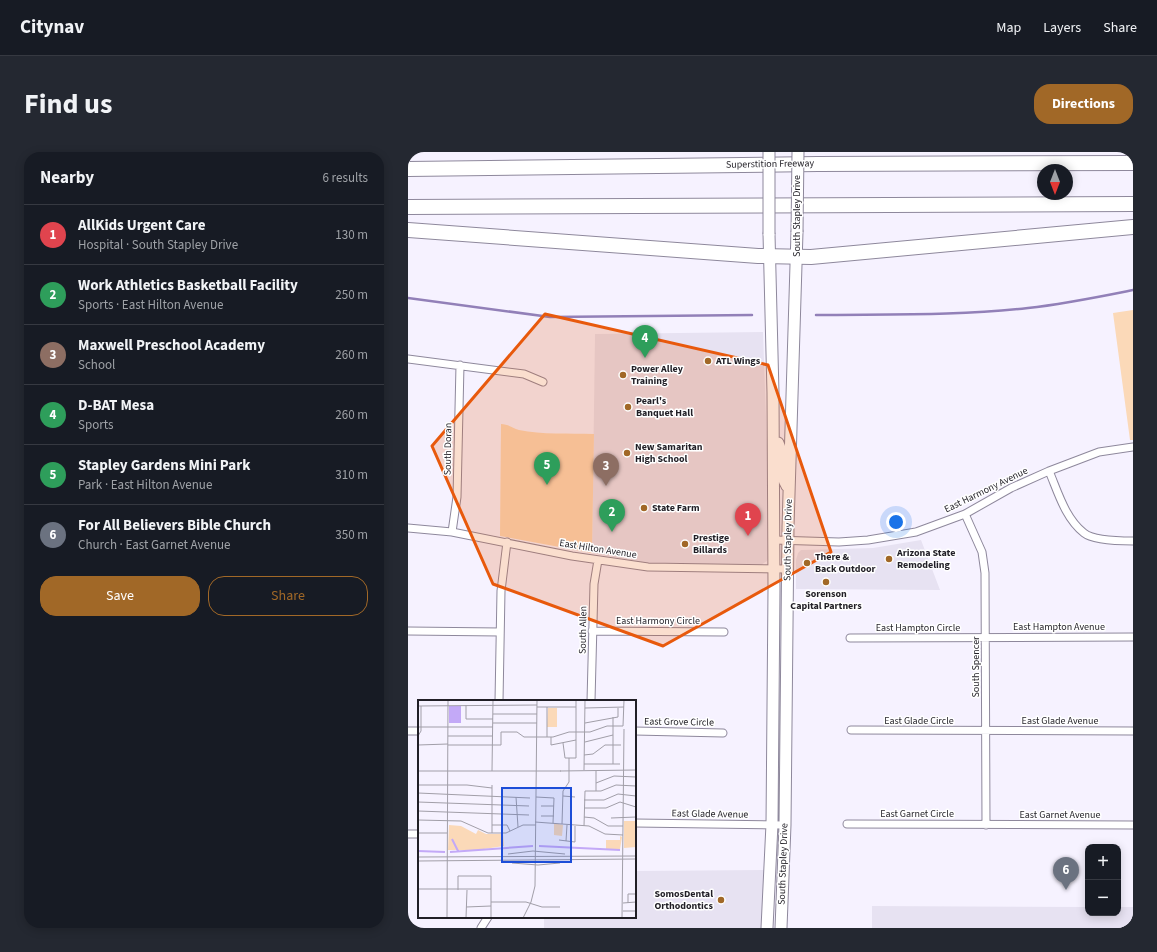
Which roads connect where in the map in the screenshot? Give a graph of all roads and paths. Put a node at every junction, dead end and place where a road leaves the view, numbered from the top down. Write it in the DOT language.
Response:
graph roads {
  1 [pos="769,152"];
  2 [pos="798,152"];
  3 [pos="1133,163"];
  4 [pos="408,169"];
  5 [pos="1133,204"];
  6 [pos="408,207"];
  7 [pos="1133,227"];
  8 [pos="408,230"];
  9 [pos="769,256"];
  10 [pos="797,257"];
  11 [pos="408,358"];
  12 [pos="460,365"];
  13 [pos="543,382"];
  14 [pos="773,393"];
  15 [pos="774,439"];
  16 [pos="790,439"];
  17 [pos="1133,447"];
  18 [pos="1049,471"];
  19 [pos="789,490"];
  20 [pos="965,514"];
  21 [pos="408,528"];
  22 [pos="452,532"];
  23 [pos="774,540"];
  24 [pos="788,541"];
  25 [pos="1133,541"];
  26 [pos="507,542"];
  27 [pos="598,560"];
  28 [pos="774,569"];
  29 [pos="787,569"];
  30 [pos="408,631"];
  31 [pos="592,631"];
  32 [pos="500,632"];
  33 [pos="724,632"];
  34 [pos="986,637"];
  35 [pos="1133,637"];
  36 [pos="850,638"];
  37 [pos="499,700"];
  38 [pos="591,700"];
  39 [pos="851,730"];
  40 [pos="636,731"];
  41 [pos="987,731"];
  42 [pos="1133,731"];
  43 [pos="723,733"];
  44 [pos="636,823"];
  45 [pos="772,824"];
  46 [pos="847,824"];
  47 [pos="986,824"];
  48 [pos="785,825"];
  49 [pos="1133,825"];
  50 [pos="487,918"];
  51 [pos="769,926"];
  52 [pos="481,928"];
  53 [pos="781,928"];
  1 -- 9 [label="main road, South Stapley Drive, bridge"];
  2 -- 10 [label="main road, South Stapley Drive, bridge"];
  3 -- 4 [label="highway, Superstition Freeway"];
  5 -- 6 [label="highway"];
  7 -- 10 [label="highway"];
  8 -- 9 [label="highway"];
  9 -- 10 [label="highway"];
  9 -- 14 [label="main road, South Stapley Drive"];
  10 -- 16 [label="main road, South Stapley Drive"];
  11 -- 12 [label="street"];
  12 -- 13 [label="street"];
  12 -- 22 [label="street, South Doran"];
  14 -- 15 [label="main road, South Stapley Drive"];
  14 -- 16 [label="main road"];
  15 -- 19 [label="main road"];
  15 -- 23 [label="main road, South Stapley Drive"];
  16 -- 19 [label="main road, South Stapley Drive"];
  17 -- 18 [label="street, East Harmony Avenue"];
  18 -- 20 [label="street, East Harmony Avenue"];
  18 -- 25 [label="street"];
  19 -- 24 [label="main road, South Stapley Drive"];
  20 -- 24 [label="street, East Harmony Avenue"];
  20 -- 34 [label="street, South Spencer"];
  21 -- 22 [label="street, East Hilton Avenue"];
  22 -- 26 [label="street, East Hilton Avenue"];
  23 -- 24 [label="street, East Harmony Avenue"];
  23 -- 28 [label="main road, South Stapley Drive"];
  24 -- 29 [label="main road, South Stapley Drive"];
  26 -- 27 [label="street, East Hilton Avenue"];
  26 -- 32 [label="street"];
  27 -- 28 [label="street, East Hilton Avenue"];
  27 -- 31 [label="street, South Allen"];
  28 -- 29 [label="street, East Hilton Avenue"];
  28 -- 45 [label="main road, South Stapley Drive"];
  29 -- 48 [label="main road, South Stapley Drive"];
  30 -- 32 [label="street"];
  31 -- 33 [label="street, East Harmony Circle"];
  31 -- 38 [label="street, South Allen"];
  32 -- 37 [label="street"];
  34 -- 35 [label="street, East Hampton Avenue"];
  34 -- 36 [label="street, East Hampton Circle"];
  34 -- 41 [label="street, South Spencer"];
  39 -- 41 [label="street, East Glade Circle"];
  40 -- 43 [label="street, East Grove Circle"];
  41 -- 42 [label="street, East Glade Avenue"];
  41 -- 47 [label="street, South Spencer"];
  44 -- 45 [label="street, East Glade Avenue"];
  45 -- 48 [label="street, East Glade Avenue"];
  45 -- 51 [label="main road, South Stapley Drive"];
  46 -- 47 [label="street, East Garnet Circle"];
  47 -- 49 [label="street, East Garnet Avenue"];
  48 -- 53 [label="main road, South Stapley Drive"];
  50 -- 52 [label="street"];
}
